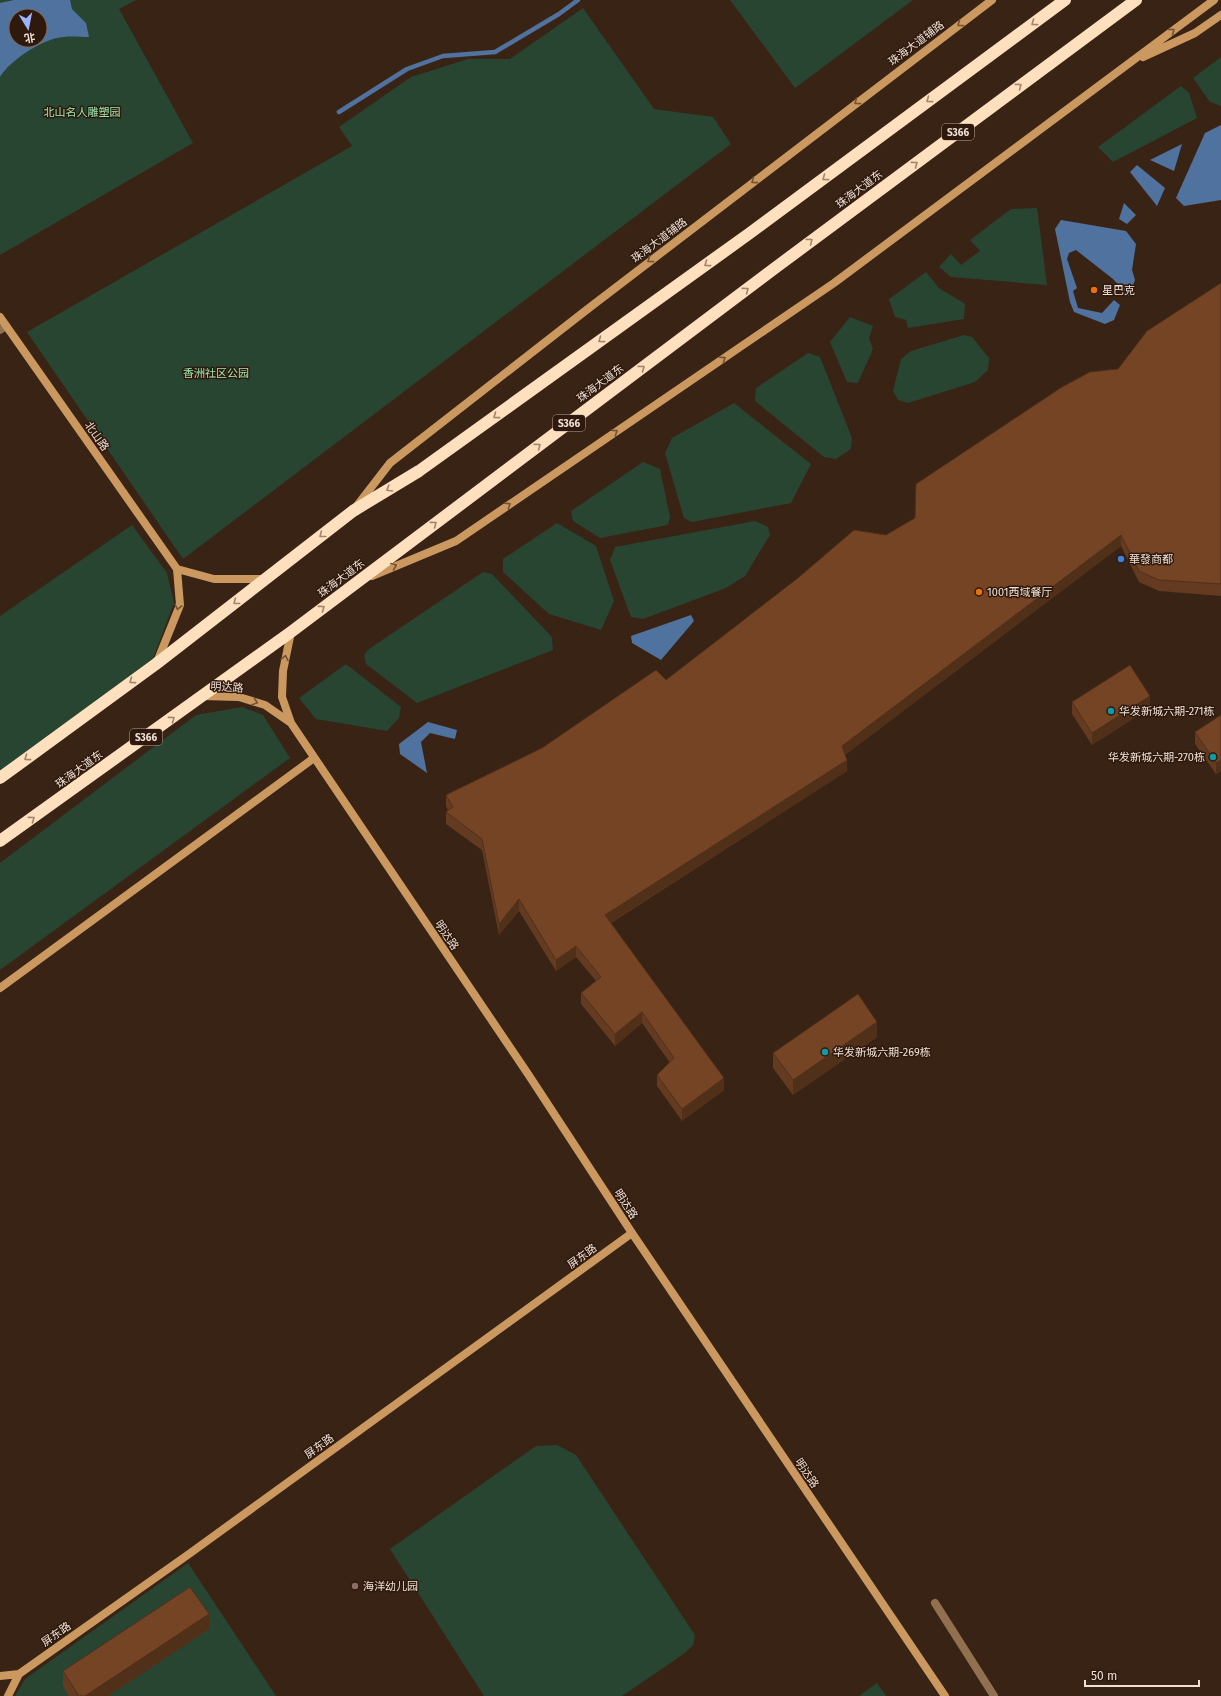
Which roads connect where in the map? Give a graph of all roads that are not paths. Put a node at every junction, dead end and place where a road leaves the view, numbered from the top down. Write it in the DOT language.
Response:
graph roads {
  1 [pos="992,0"];
  2 [pos="1065,0"];
  3 [pos="1136,0"];
  4 [pos="1214,0"];
  5 [pos="1221,15"];
  6 [pos="1130,63"];
  7 [pos="0,317"];
  8 [pos="3,328"];
  9 [pos="353,511"];
  10 [pos="177,569"];
  11 [pos="267,579"];
  12 [pos="358,581"];
  13 [pos="291,632"];
  14 [pos="156,664"];
  15 [pos="202,696"];
  16 [pos="291,723"];
  17 [pos="314,758"];
  18 [pos="0,778"];
  19 [pos="0,841"];
  20 [pos="0,988"];
  21 [pos="632,1233"];
  22 [pos="934,1603"];
  23 [pos="19,1674"];
  24 [pos="0,1676"];
  25 [pos="8,1696"];
  26 [pos="945,1696"];
  27 [pos="994,1696"];
  1 -- 9 [label="street, 珠海大道辅路, one-way"];
  2 -- 9 [label="highway, one-way"];
  12 -- 3 [label="highway, 珠海大道东 / S366, one-way"];
  6 -- 4 [label="street, one-way"];
  5 -- 6 [label="street"];
  12 -- 6 [label="street, one-way"];
  7 -- 8 [label="street, 北山路"];
  8 -- 10 [label="street, 北山路"];
  9 -- 11 [label="highway, one-way"];
  10 -- 11 [label="street"];
  10 -- 14 [label="street, one-way"];
  11 -- 14 [label="highway, one-way"];
  13 -- 12 [label="highway, 珠海大道东 / S366, one-way"];
  13 -- 15 [label="highway, 珠海大道东 / S366"];
  16 -- 13 [label="street, 明达路, one-way"];
  14 -- 18 [label="highway, one-way"];
  15 -- 16 [label="street, 明达路, one-way"];
  19 -- 15 [label="highway, 珠海大道东 / S366, one-way"];
  16 -- 17 [label="street, 明达路"];
  17 -- 20 [label="street"];
  17 -- 21 [label="street, 明达路"];
  21 -- 23 [label="street, 屏东路"];
  21 -- 26 [label="street, 明达路"];
  22 -- 27 [label="street"];
  23 -- 24 [label="street, 屏东路"];
  23 -- 25 [label="street, 屏东路"];
}
